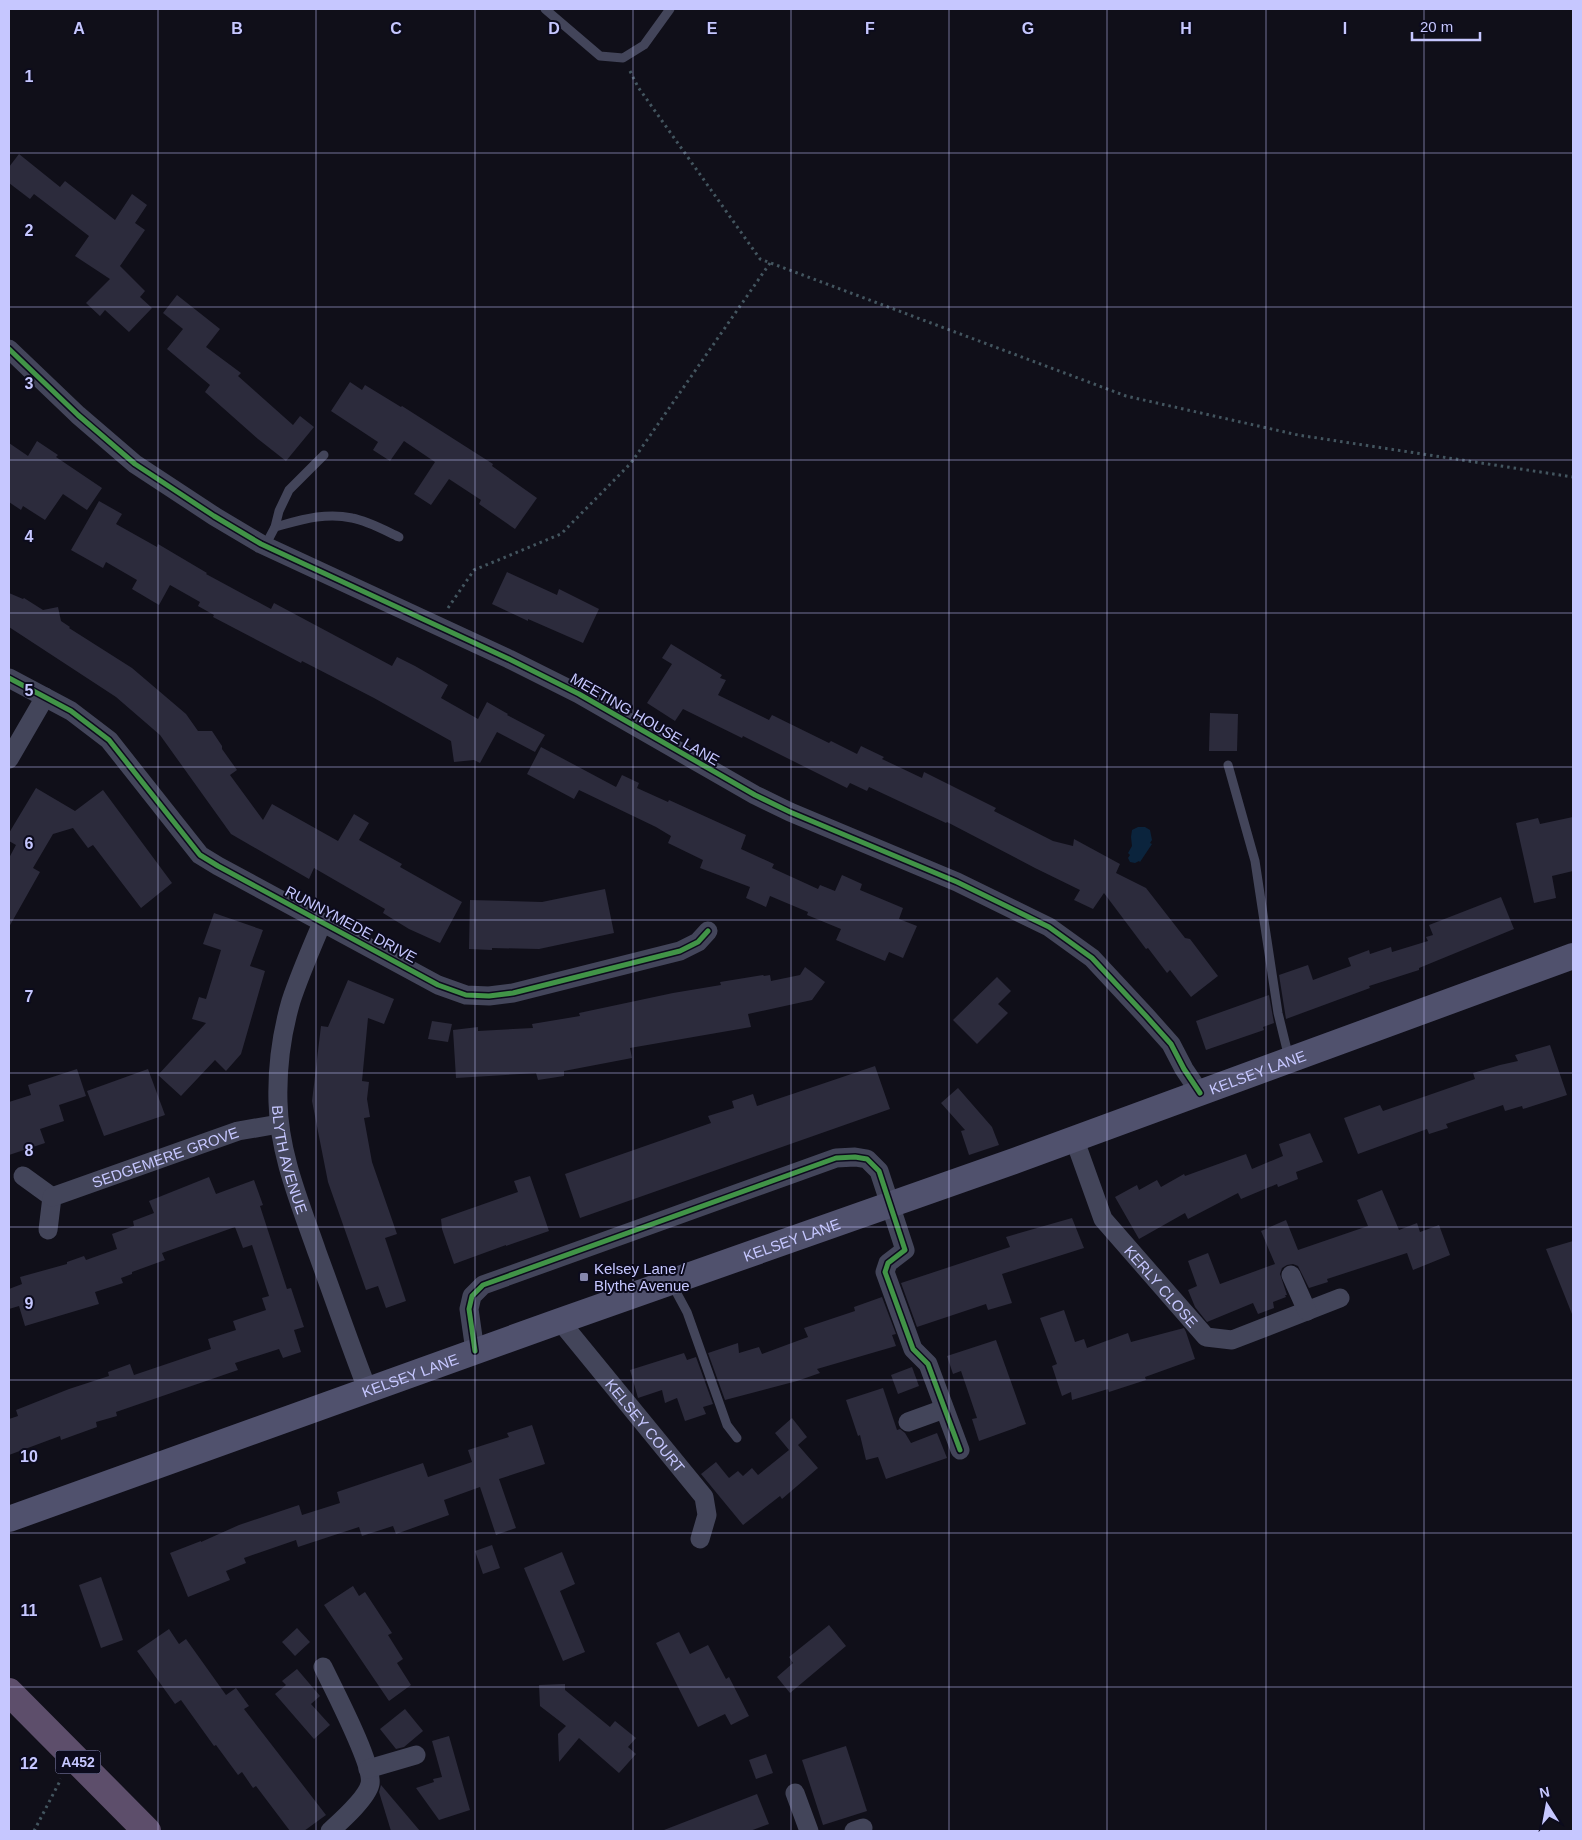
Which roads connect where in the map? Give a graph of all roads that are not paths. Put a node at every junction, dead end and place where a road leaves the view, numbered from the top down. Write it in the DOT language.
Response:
graph roads {
  1 [pos="546,9"];
  2 [pos="670,9"];
  3 [pos="9,349"];
  4 [pos="324,455"];
  5 [pos="275,527"];
  6 [pos="399,537"];
  7 [pos="265,546"];
  8 [pos="9,678"];
  9 [pos="45,697"];
  10 [pos="9,759"];
  11 [pos="1228,766"];
  12 [pos="322,923"];
  13 [pos="708,931"];
  14 [pos="1573,956"];
  15 [pos="1289,1060"];
  16 [pos="1200,1093"];
  17 [pos="279,1124"];
  18 [pos="1074,1138"];
  19 [pos="23,1176"];
  20 [pos="52,1197"];
  21 [pos="889,1206"];
  22 [pos="48,1230"];
  23 [pos="1291,1275"];
  24 [pos="671,1282"];
  25 [pos="1340,1298"];
  26 [pos="1307,1311"];
  27 [pos="560,1321"];
  28 [pos="475,1351"];
  29 [pos="368,1391"];
  30 [pos="944,1409"];
  31 [pos="908,1422"];
  32 [pos="737,1438"];
  33 [pos="960,1450"];
  34 [pos="9,1519"];
  35 [pos="700,1539"];
  36 [pos="323,1667"];
  37 [pos="9,1692"];
  38 [pos="416,1755"];
  39 [pos="368,1769"];
  40 [pos="795,1793"];
  41 [pos="147,1831"];
  42 [pos="330,1831"];
  43 [pos="809,1831"];
  1 -- 2 [label="lane"];
  3 -- 7 [label="street, MEETING HOUSE LANE"];
  4 -- 5 [label="lane"];
  5 -- 6 [label="lane"];
  5 -- 7 [label="lane"];
  7 -- 16 [label="street, MEETING HOUSE LANE"];
  8 -- 9 [label="street, RUNNYMEDE DRIVE"];
  9 -- 10 [label="street"];
  9 -- 12 [label="street, RUNNYMEDE DRIVE"];
  11 -- 15 [label="lane"];
  12 -- 13 [label="street, RUNNYMEDE DRIVE"];
  12 -- 17 [label="street, BLYTH AVENUE"];
  14 -- 15 [label="main road, KELSEY LANE"];
  15 -- 16 [label="main road, KELSEY LANE"];
  16 -- 18 [label="main road, KELSEY LANE"];
  17 -- 20 [label="street, SEDGEMERE GROVE"];
  17 -- 29 [label="street, BLYTH AVENUE"];
  18 -- 21 [label="main road, KELSEY LANE"];
  18 -- 26 [label="street, KERLY CLOSE"];
  19 -- 20 [label="street"];
  20 -- 22 [label="street"];
  21 -- 24 [label="main road, KELSEY LANE"];
  21 -- 28 [label="street"];
  21 -- 30 [label="street"];
  23 -- 26 [label="street"];
  24 -- 27 [label="main road, KELSEY LANE"];
  24 -- 32 [label="lane"];
  25 -- 26 [label="street, KERLY CLOSE"];
  27 -- 28 [label="main road, KELSEY LANE"];
  27 -- 35 [label="street, KELSEY COURT"];
  28 -- 29 [label="main road, KELSEY LANE"];
  29 -- 34 [label="main road, KELSEY LANE"];
  30 -- 31 [label="street"];
  30 -- 33 [label="street"];
  36 -- 39 [label="street"];
  37 -- 41 [label="highway, A452"];
  38 -- 39 [label="street"];
  39 -- 42 [label="street"];
  40 -- 43 [label="street"];
}
